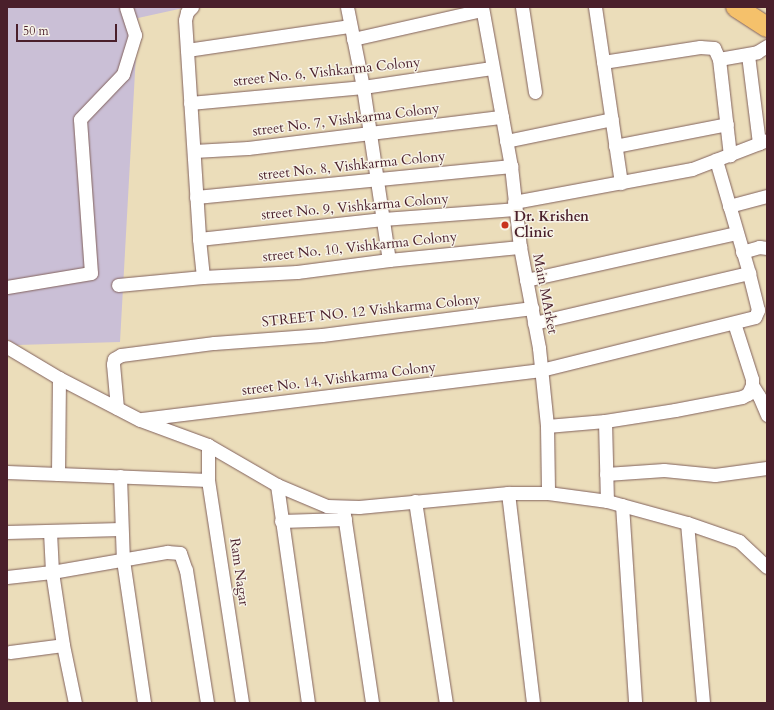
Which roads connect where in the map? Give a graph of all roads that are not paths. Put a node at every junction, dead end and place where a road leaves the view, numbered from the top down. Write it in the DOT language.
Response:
graph roads {
  1 [pos="126,7"];
  2 [pos="192,7"];
  3 [pos="347,7"];
  4 [pos="522,7"];
  5 [pos="595,7"];
  6 [pos="736,7"];
  7 [pos="482,8"];
  8 [pos="767,27"];
  9 [pos="351,32"];
  10 [pos="767,46"];
  11 [pos="187,50"];
  12 [pos="748,55"];
  13 [pos="719,59"];
  14 [pos="603,62"];
  15 [pos="492,68"];
  16 [pos="363,87"];
  17 [pos="535,92"];
  18 [pos="190,103"];
  19 [pos="502,117"];
  20 [pos="612,119"];
  21 [pos="726,124"];
  22 [pos="370,134"];
  23 [pos="506,141"];
  24 [pos="763,141"];
  25 [pos="615,146"];
  26 [pos="194,152"];
  27 [pos="730,155"];
  28 [pos="716,160"];
  29 [pos="511,166"];
  30 [pos="377,179"];
  31 [pos="621,183"];
  32 [pos="767,196"];
  33 [pos="196,197"];
  34 [pos="514,206"];
  35 [pos="729,206"];
  36 [pos="383,219"];
  37 [pos="737,233"];
  38 [pos="199,238"];
  39 [pos="520,247"];
  40 [pos="767,248"];
  41 [pos="742,252"];
  42 [pos="389,260"];
  43 [pos="749,273"];
  44 [pos="203,277"];
  45 [pos="526,280"];
  46 [pos="118,285"];
  47 [pos="7,287"];
  48 [pos="532,308"];
  49 [pos="534,323"];
  50 [pos="734,323"];
  51 [pos="7,347"];
  52 [pos="541,370"];
  53 [pos="59,378"];
  54 [pos="752,385"];
  55 [pos="117,408"];
  56 [pos="767,415"];
  57 [pos="140,420"];
  58 [pos="605,421"];
  59 [pos="547,426"];
  60 [pos="208,445"];
  61 [pos="767,468"];
  62 [pos="7,472"];
  63 [pos="58,474"];
  64 [pos="606,474"];
  65 [pos="120,476"];
  66 [pos="208,480"];
  67 [pos="277,485"];
  68 [pos="508,493"];
  69 [pos="548,493"];
  70 [pos="414,501"];
  71 [pos="607,501"];
  72 [pos="622,505"];
  73 [pos="344,514"];
  74 [pos="281,521"];
  75 [pos="687,523"];
  76 [pos="121,529"];
  77 [pos="7,532"];
  78 [pos="50,532"];
  79 [pos="123,560"];
  80 [pos="767,567"];
  81 [pos="52,572"];
  82 [pos="7,577"];
  83 [pos="63,645"];
  84 [pos="10,652"];
  85 [pos="75,703"];
  86 [pos="144,703"];
  87 [pos="207,703"];
  88 [pos="242,703"];
  89 [pos="308,703"];
  90 [pos="372,703"];
  91 [pos="446,703"];
  92 [pos="532,703"];
  93 [pos="635,703"];
  94 [pos="703,703"];
  1 -- 47 [label="street"];
  2 -- 11 [label="street"];
  3 -- 9 [label="street"];
  4 -- 17 [label="street"];
  5 -- 14 [label="street"];
  6 -- 8 [label="main road"];
  7 -- 9 [label="street"];
  7 -- 15 [label="street, Main MArket"];
  9 -- 11 [label="street"];
  9 -- 16 [label="street"];
  10 -- 12 [label="street"];
  11 -- 18 [label="street"];
  12 -- 13 [label="street"];
  12 -- 24 [label="street"];
  13 -- 14 [label="street"];
  13 -- 21 [label="street"];
  14 -- 20 [label="street"];
  15 -- 16 [label="street, street No. 6, Vishkarma Colony"];
  15 -- 19 [label="street, Main MArket"];
  16 -- 18 [label="street, street No. 6, Vishkarma Colony"];
  16 -- 22 [label="street"];
  18 -- 26 [label="street"];
  19 -- 22 [label="street, street No. 7, Vishkarma Colony"];
  19 -- 23 [label="street, Main MArket"];
  20 -- 23 [label="street"];
  20 -- 25 [label="street"];
  21 -- 25 [label="street"];
  21 -- 27 [label="street"];
  22 -- 26 [label="street, street No. 7, Vishkarma Colony"];
  22 -- 30 [label="street"];
  23 -- 29 [label="street, Main MArket"];
  24 -- 27 [label="street, street No. 9, Vishkarma Colony"];
  25 -- 31 [label="street"];
  26 -- 33 [label="street"];
  27 -- 28 [label="street, street No. 9, Vishkarma Colony"];
  28 -- 31 [label="street, street No. 9, Vishkarma Colony"];
  28 -- 35 [label="street"];
  29 -- 30 [label="street, street No. 8, Vishkarma Colony"];
  29 -- 34 [label="street, Main MArket"];
  30 -- 33 [label="street, street No. 8, Vishkarma Colony"];
  30 -- 36 [label="street"];
  31 -- 34 [label="street, street No. 9, Vishkarma Colony"];
  32 -- 35 [label="street"];
  33 -- 38 [label="street"];
  34 -- 36 [label="street, street No. 9, Vishkarma Colony"];
  34 -- 39 [label="street, Main MArket"];
  35 -- 37 [label="street"];
  36 -- 38 [label="street, street No. 9, Vishkarma Colony"];
  36 -- 42 [label="street"];
  37 -- 41 [label="street"];
  37 -- 45 [label="street"];
  38 -- 44 [label="street"];
  39 -- 42 [label="street, street No. 10, Vishkarma Colony"];
  39 -- 45 [label="street, Main MArket"];
  40 -- 41 [label="street"];
  41 -- 43 [label="street"];
  42 -- 44 [label="street, street No. 10, Vishkarma Colony"];
  43 -- 49 [label="street"];
  43 -- 50 [label="street, street No. 14, Vishkarma Colony"];
  44 -- 46 [label="street, street No. 10, Vishkarma Colony"];
  45 -- 48 [label="street, Main MArket"];
  48 -- 49 [label="street, Main MArket"];
  48 -- 55 [label="street, STREET NO. 12 Vishkarma Colony"];
  49 -- 52 [label="street, Main MArket"];
  50 -- 52 [label="street, street No. 14, Vishkarma Colony"];
  50 -- 54 [label="street"];
  51 -- 53 [label="street"];
  52 -- 57 [label="street, street No. 14, Vishkarma Colony"];
  52 -- 59 [label="street, Main MArket"];
  53 -- 55 [label="street"];
  53 -- 63 [label="street"];
  54 -- 56 [label="street"];
  54 -- 58 [label="street"];
  55 -- 57 [label="street"];
  57 -- 60 [label="street"];
  58 -- 59 [label="street"];
  58 -- 64 [label="street"];
  59 -- 69 [label="street, Main MArket"];
  60 -- 66 [label="street, Ram Nagar"];
  60 -- 67 [label="street"];
  61 -- 64 [label="street"];
  62 -- 63 [label="street"];
  63 -- 65 [label="street"];
  64 -- 71 [label="street"];
  65 -- 66 [label="street"];
  65 -- 76 [label="street"];
  66 -- 88 [label="street, Ram Nagar"];
  67 -- 73 [label="street"];
  67 -- 74 [label="street"];
  68 -- 69 [label="street"];
  68 -- 70 [label="street"];
  68 -- 92 [label="street"];
  69 -- 71 [label="street"];
  70 -- 73 [label="street"];
  70 -- 91 [label="street"];
  71 -- 72 [label="street"];
  72 -- 75 [label="street"];
  72 -- 93 [label="street"];
  73 -- 74 [label="street"];
  73 -- 90 [label="street"];
  74 -- 89 [label="street"];
  75 -- 80 [label="street"];
  75 -- 94 [label="street"];
  76 -- 78 [label="street"];
  76 -- 79 [label="street"];
  77 -- 78 [label="street"];
  78 -- 81 [label="street"];
  79 -- 81 [label="street"];
  79 -- 86 [label="street"];
  79 -- 87 [label="street"];
  81 -- 82 [label="street"];
  81 -- 83 [label="street"];
  83 -- 84 [label="street"];
  83 -- 85 [label="street"];
}
